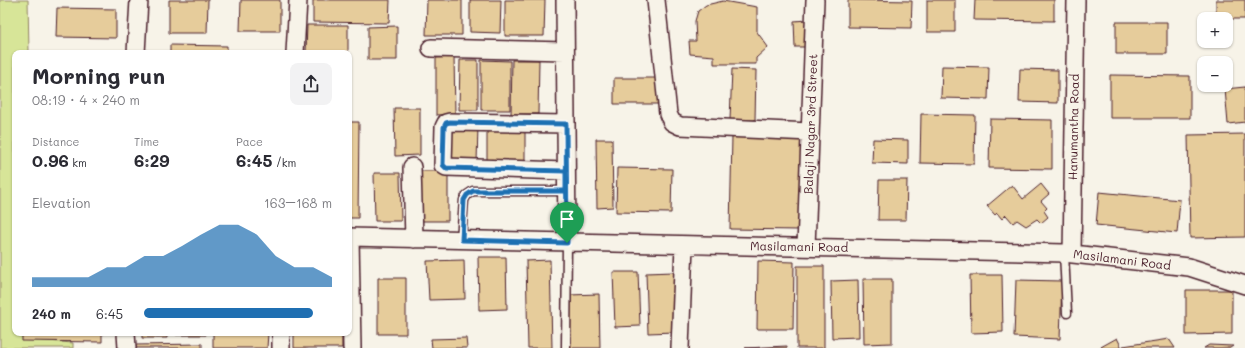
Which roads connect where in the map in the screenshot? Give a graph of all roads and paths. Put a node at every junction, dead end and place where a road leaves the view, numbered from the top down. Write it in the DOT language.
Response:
graph roads {
  1 [pos="139,0"];
  2 [pos="298,0"];
  3 [pos="565,0"];
  4 [pos="656,0"];
  5 [pos="815,0"];
  6 [pos="1076,0"];
  7 [pos="431,48"];
  8 [pos="136,50"];
  9 [pos="295,50"];
  10 [pos="565,51"];
  11 [pos="566,124"];
  12 [pos="810,132"];
  13 [pos="412,167"];
  14 [pos="566,171"];
  15 [pos="566,191"];
  16 [pos="352,237"];
  17 [pos="414,239"];
  18 [pos="462,240"];
  19 [pos="567,243"];
  20 [pos="684,245"];
  21 [pos="806,247"];
  22 [pos="1068,253"];
  23 [pos="1245,286"];
  24 [pos="1067,313"];
  25 [pos="126,336"];
  26 [pos="281,336"];
  27 [pos="352,336"];
  28 [pos="126,348"];
  29 [pos="280,348"];
  30 [pos="352,348"];
  31 [pos="566,348"];
  32 [pos="680,348"];
  1 -- 8 [label="street"];
  2 -- 9 [label="street"];
  3 -- 10 [label="street"];
  4 -- 12 [label="street"];
  5 -- 12 [label="street, Balaji Nagar 3rd Street"];
  6 -- 22 [label="street, Hanumantha Road"];
  7 -- 10 [label="street"];
  10 -- 11 [label="street"];
  11 -- 14 [label="street"];
  11 -- 14 [label="street"];
  12 -- 21 [label="street, Balaji Nagar 3rd Street"];
  13 -- 17 [label="street"];
  14 -- 15 [label="street"];
  15 -- 18 [label="lane"];
  15 -- 19 [label="street"];
  16 -- 17 [label="street, Masilamani Road"];
  17 -- 18 [label="street, Masilamani Road"];
  18 -- 19 [label="street, Masilamani Road"];
  19 -- 20 [label="street, Masilamani Road"];
  19 -- 31 [label="lane"];
  20 -- 21 [label="street, Masilamani Road"];
  20 -- 32 [label="street"];
  21 -- 22 [label="street, Masilamani Road"];
  22 -- 23 [label="street, Masilamani Road"];
  22 -- 24 [label="lane"];
  25 -- 28 [label="street"];
  26 -- 29 [label="street"];
  27 -- 30 [label="street"];
}
